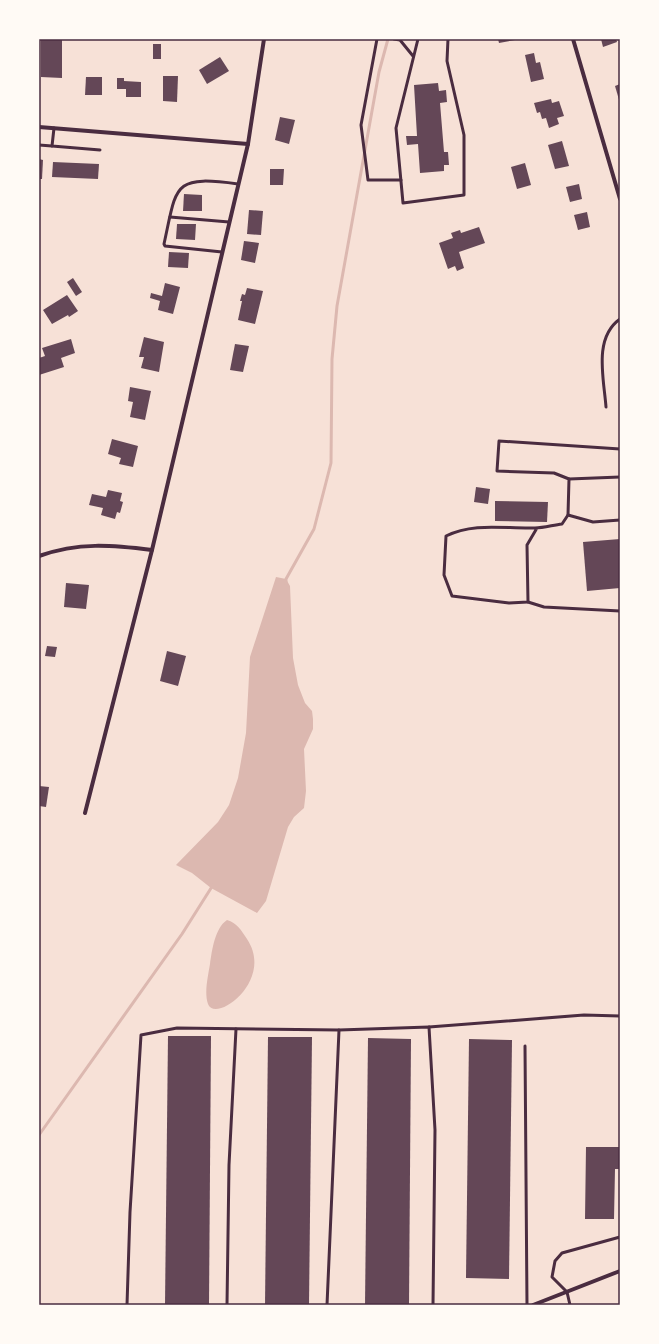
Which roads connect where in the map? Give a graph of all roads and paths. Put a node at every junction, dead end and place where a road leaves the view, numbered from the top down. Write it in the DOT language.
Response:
graph roads {
  1 [pos="264,39"];
  2 [pos="377,39"];
  3 [pos="394,39"];
  4 [pos="418,39"];
  5 [pos="448,39"];
  6 [pos="573,39"];
  7 [pos="413,56"];
  8 [pos="39,127"];
  9 [pos="54,128"];
  10 [pos="248,144"];
  11 [pos="39,145"];
  12 [pos="52,146"];
  13 [pos="100,150"];
  14 [pos="401,180"];
  15 [pos="238,184"];
  16 [pos="620,199"];
  17 [pos="170,217"];
  18 [pos="229,222"];
  19 [pos="222,252"];
  20 [pos="620,319"];
  21 [pos="606,407"];
  22 [pos="620,449"];
  23 [pos="620,477"];
  24 [pos="569,479"];
  25 [pos="568,515"];
  26 [pos="620,520"];
  27 [pos="537,528"];
  28 [pos="152,550"];
  29 [pos="39,556"];
  30 [pos="528,602"];
  31 [pos="620,611"];
  32 [pos="85,813"];
  33 [pos="620,1016"];
  34 [pos="429,1026"];
  35 [pos="236,1029"];
  36 [pos="339,1030"];
  37 [pos="525,1046"];
  38 [pos="620,1237"];
  39 [pos="620,1271"];
  40 [pos="567,1292"];
  41 [pos="127,1305"];
  42 [pos="227,1305"];
  43 [pos="327,1305"];
  44 [pos="433,1305"];
  45 [pos="527,1305"];
  46 [pos="533,1305"];
  47 [pos="570,1305"];
  1 -- 10 [label="street"];
  2 -- 14 [label="lane"];
  3 -- 7 [label="lane"];
  4 -- 7 [label="lane"];
  5 -- 14 [label="lane"];
  6 -- 16 [label="street"];
  7 -- 14 [label="lane"];
  8 -- 9 [label="street"];
  9 -- 10 [label="street"];
  9 -- 12 [label="lane"];
  10 -- 15 [label="street"];
  11 -- 12 [label="lane"];
  12 -- 13 [label="lane"];
  15 -- 17 [label="lane"];
  15 -- 18 [label="street"];
  17 -- 18 [label="lane"];
  17 -- 19 [label="lane"];
  18 -- 19 [label="street"];
  19 -- 28 [label="street"];
  20 -- 21 [label="lane"];
  22 -- 24 [label="lane"];
  23 -- 24 [label="lane"];
  24 -- 25 [label="lane"];
  25 -- 26 [label="lane"];
  25 -- 27 [label="lane"];
  27 -- 30 [label="lane"];
  27 -- 30 [label="lane"];
  28 -- 29 [label="street"];
  28 -- 32 [label="street"];
  30 -- 31 [label="lane"];
  33 -- 34 [label="lane"];
  34 -- 36 [label="lane"];
  34 -- 44 [label="lane"];
  35 -- 36 [label="lane"];
  35 -- 41 [label="lane"];
  35 -- 42 [label="lane"];
  36 -- 43 [label="lane"];
  37 -- 45 [label="lane"];
  38 -- 40 [label="lane"];
  39 -- 40 [label="street"];
  40 -- 46 [label="street"];
  40 -- 47 [label="lane"];
}
